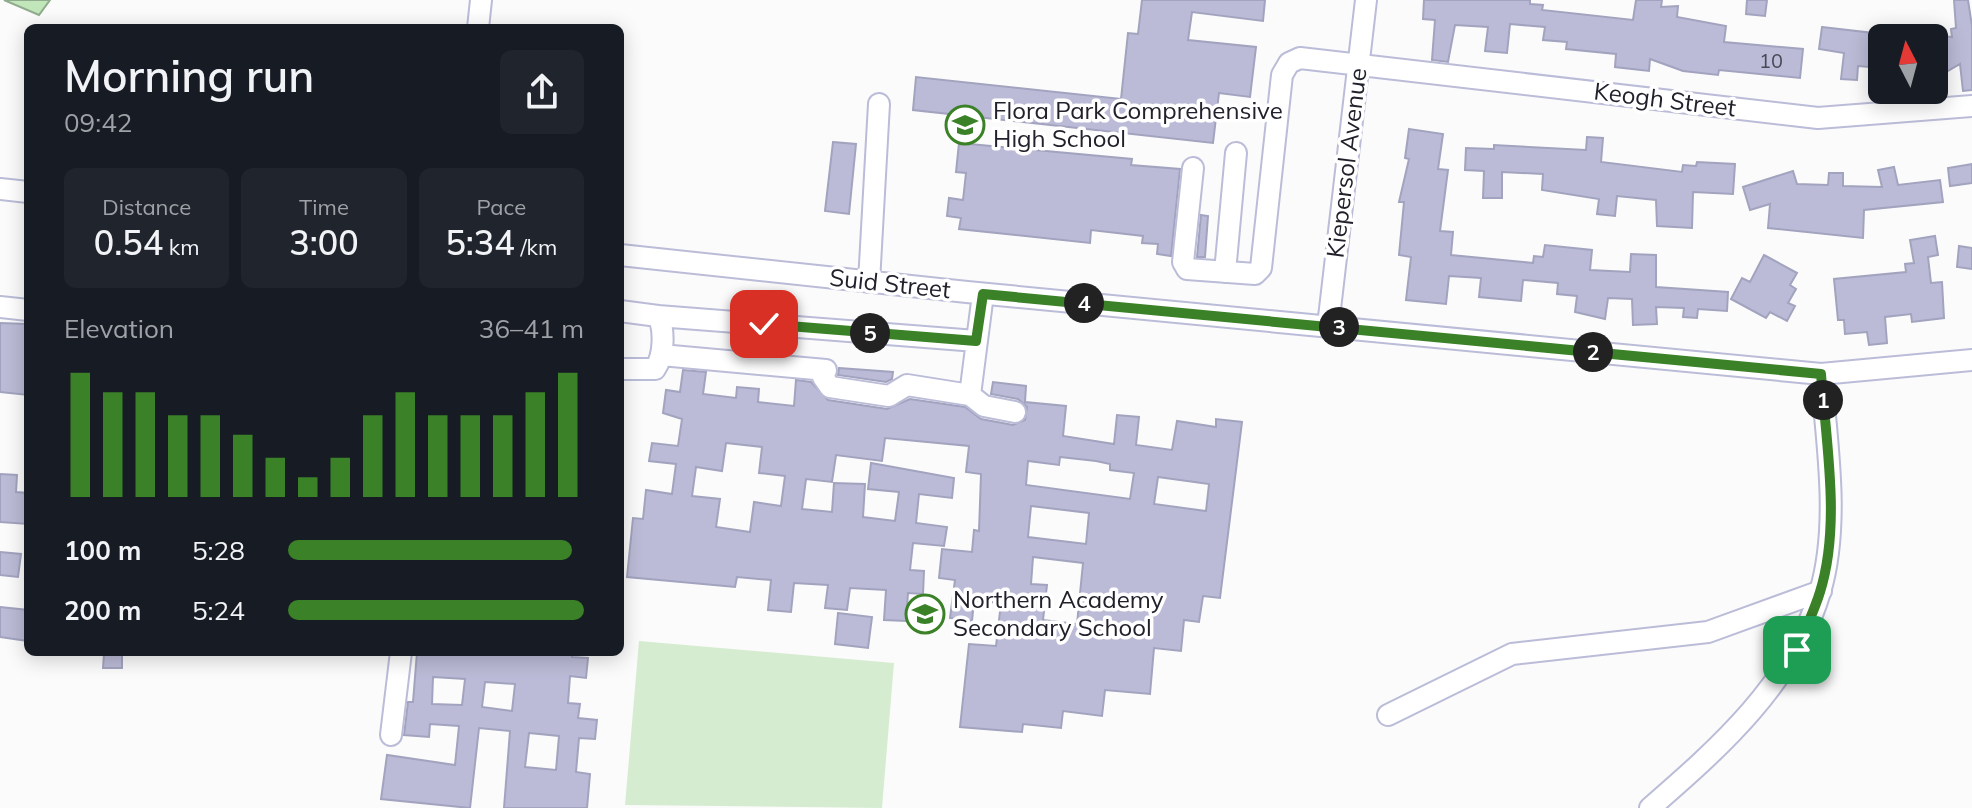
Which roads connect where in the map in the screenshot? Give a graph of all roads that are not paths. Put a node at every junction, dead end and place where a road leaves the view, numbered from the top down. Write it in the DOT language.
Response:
graph roads {
  1 [pos="481,0"];
  2 [pos="1366,0"];
  3 [pos="478,24"];
  4 [pos="1359,64"];
  5 [pos="879,104"];
  6 [pos="1972,106"];
  7 [pos="1236,153"];
  8 [pos="1193,168"];
  9 [pos="0,189"];
  10 [pos="24,192"];
  11 [pos="624,255"];
  12 [pos="1225,272"];
  13 [pos="869,282"];
  14 [pos="983,294"];
  15 [pos="0,307"];
  16 [pos="24,310"];
  17 [pos="624,312"];
  18 [pos="658,316"];
  19 [pos="1328,326"];
  20 [pos="976,341"];
  21 [pos="661,355"];
  22 [pos="1972,360"];
  23 [pos="624,369"];
  24 [pos="1821,374"];
  25 [pos="970,395"];
  26 [pos="1015,412"];
  27 [pos="1821,591"];
  28 [pos="401,656"];
  29 [pos="1388,715"];
  30 [pos="391,735"];
  31 [pos="1650,808"];
  1 -- 3 [label="street"];
  2 -- 4 [label="street, Kiepersol Avenue"];
  4 -- 6 [label="street, Keogh Street"];
  4 -- 12 [label="street, Keogh Street"];
  4 -- 19 [label="street, Kiepersol Avenue"];
  5 -- 13 [label="street"];
  7 -- 12 [label="street"];
  8 -- 12 [label="street"];
  9 -- 10 [label="street"];
  11 -- 13 [label="street, Suid Street"];
  13 -- 14 [label="street, Suid Street"];
  14 -- 19 [label="street, Suid Street"];
  14 -- 20 [label="street"];
  15 -- 16 [label="street"];
  17 -- 18 [label="street"];
  18 -- 20 [label="street"];
  18 -- 21 [label="street"];
  19 -- 24 [label="street, Suid Street"];
  20 -- 25 [label="street"];
  21 -- 23 [label="street"];
  21 -- 25 [label="street"];
  22 -- 24 [label="street, Suid Street"];
  24 -- 27 [label="street"];
  25 -- 26 [label="street"];
  27 -- 29 [label="street"];
  27 -- 31 [label="street"];
  28 -- 30 [label="street"];
}
